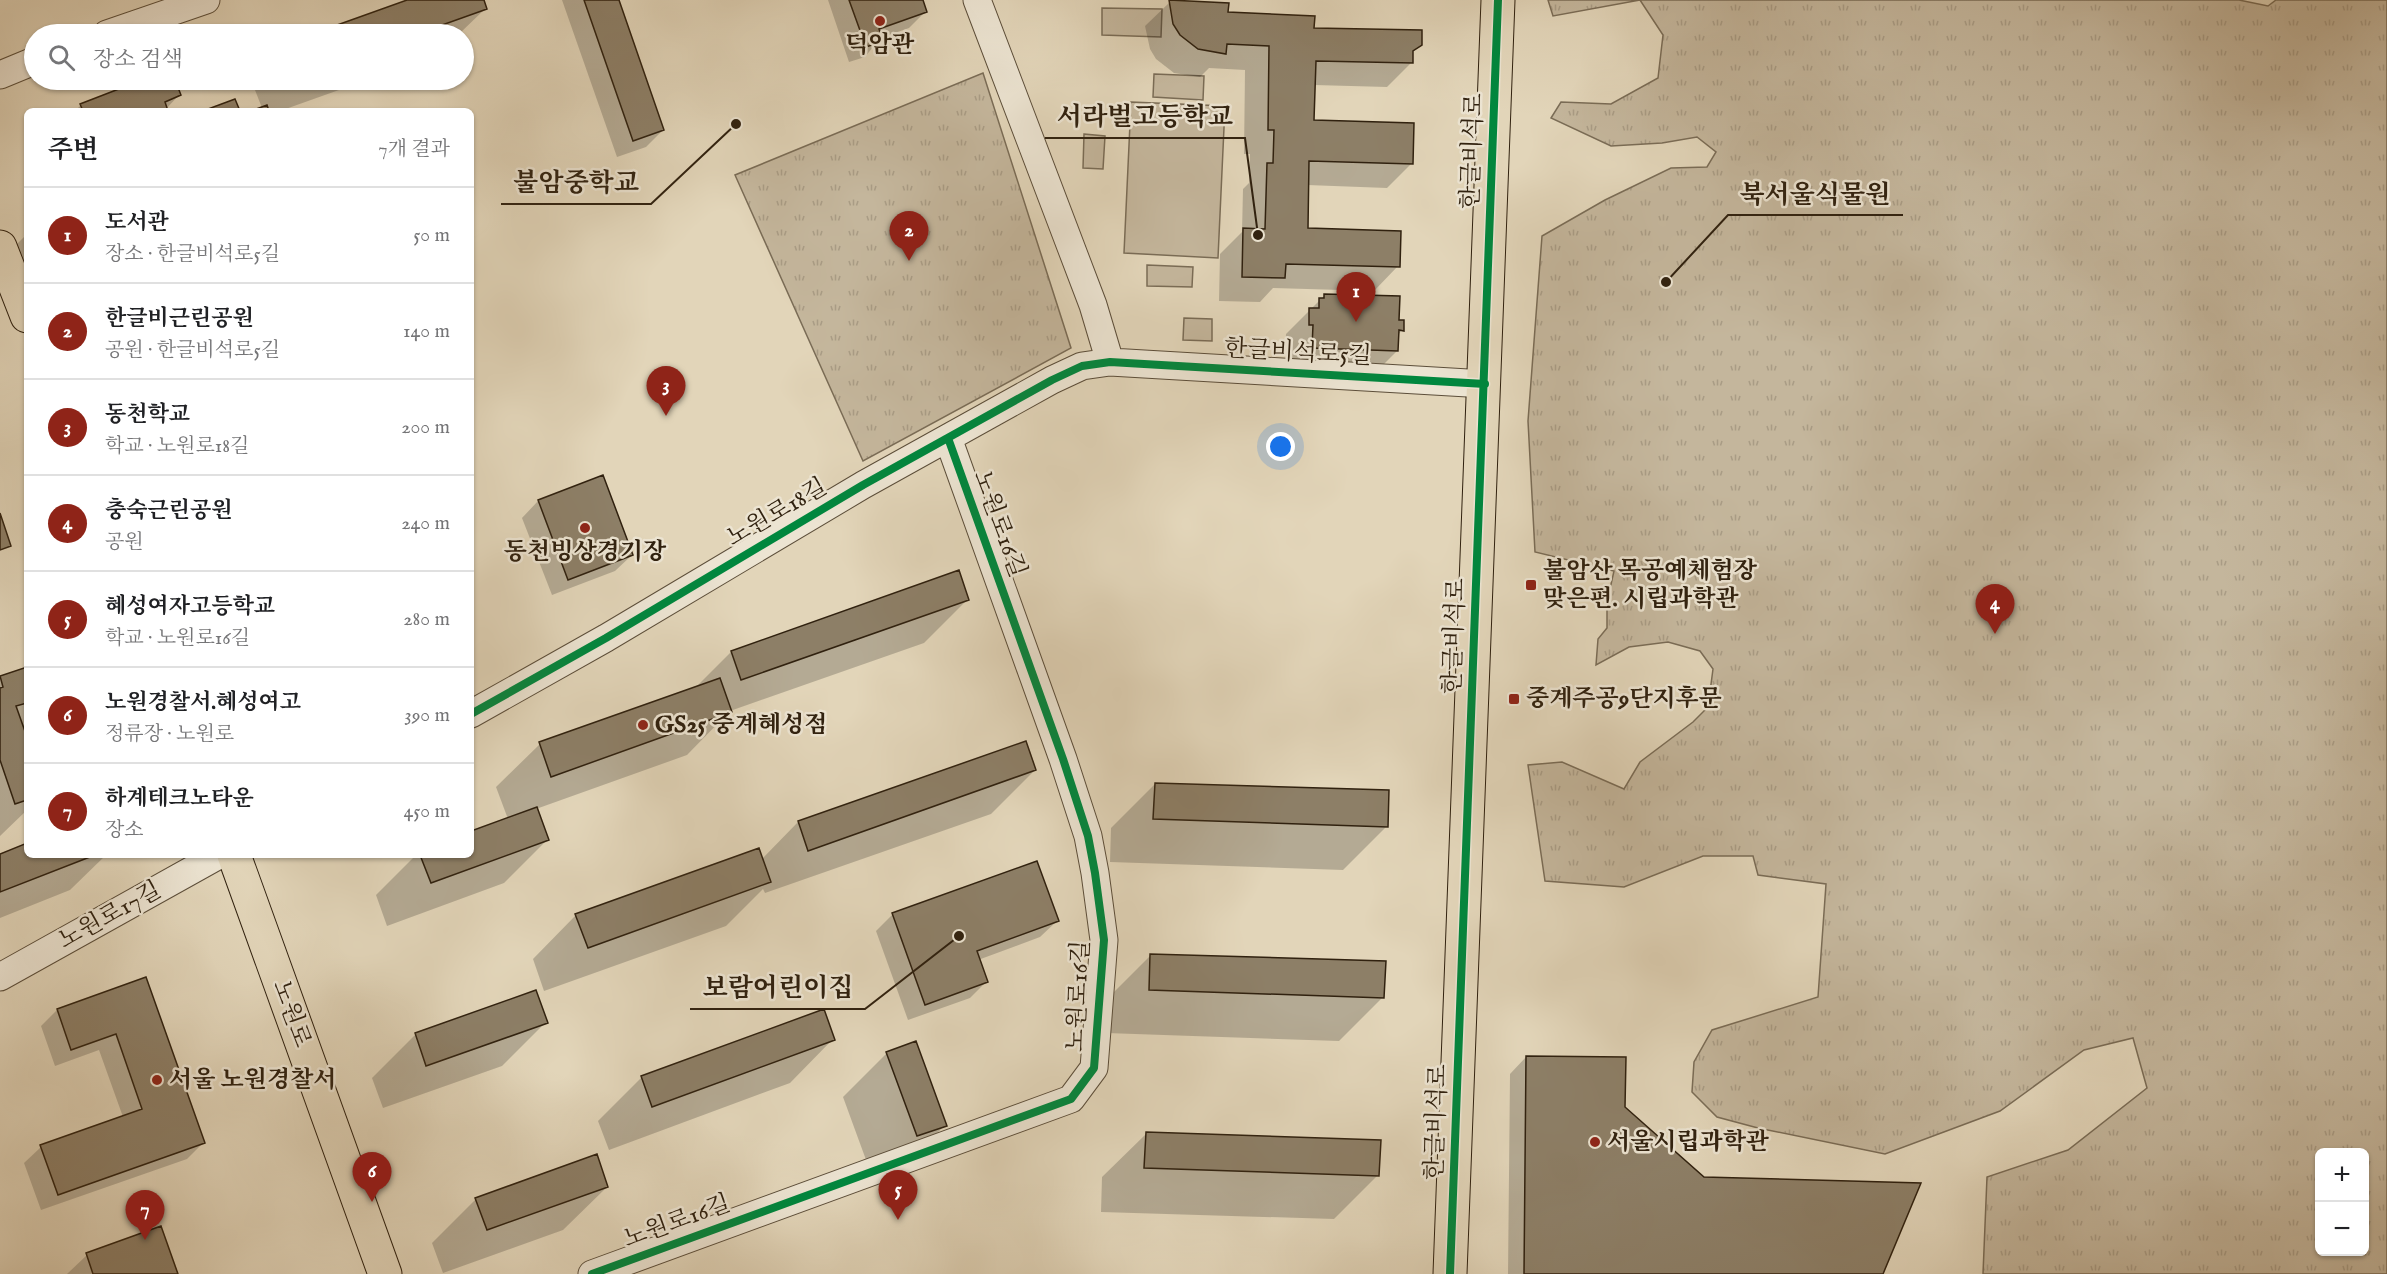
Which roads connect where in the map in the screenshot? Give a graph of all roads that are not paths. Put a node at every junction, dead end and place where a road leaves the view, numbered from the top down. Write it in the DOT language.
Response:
graph roads {
  1 [pos="206,0"];
  2 [pos="977,0"];
  3 [pos="1498,0"];
  4 [pos="136,24"];
  5 [pos="24,65"];
  6 [pos="0,75"];
  7 [pos="0,248"];
  8 [pos="24,308"];
  9 [pos="1110,362"];
  10 [pos="1485,384"];
  11 [pos="948,438"];
  12 [pos="474,712"];
  13 [pos="214,858"];
  14 [pos="235,858"];
  15 [pos="0,977"];
  16 [pos="384,1274"];
  17 [pos="592,1274"];
  18 [pos="1450,1274"];
  1 -- 4 [label="street"];
  2 -- 9 [label="street"];
  3 -- 10 [label="main road, 한글비석로"];
  5 -- 6 [label="street"];
  7 -- 8 [label="main road"];
  9 -- 10 [label="street, 한글비석로5길"];
  9 -- 11 [label="street, 노원로18길"];
  10 -- 18 [label="main road, 한글비석로"];
  11 -- 12 [label="street, 노원로18길"];
  11 -- 17 [label="street, 노원로16길"];
  13 -- 15 [label="street, 노원로17길"];
  14 -- 16 [label="main road, 노원로"];
}
